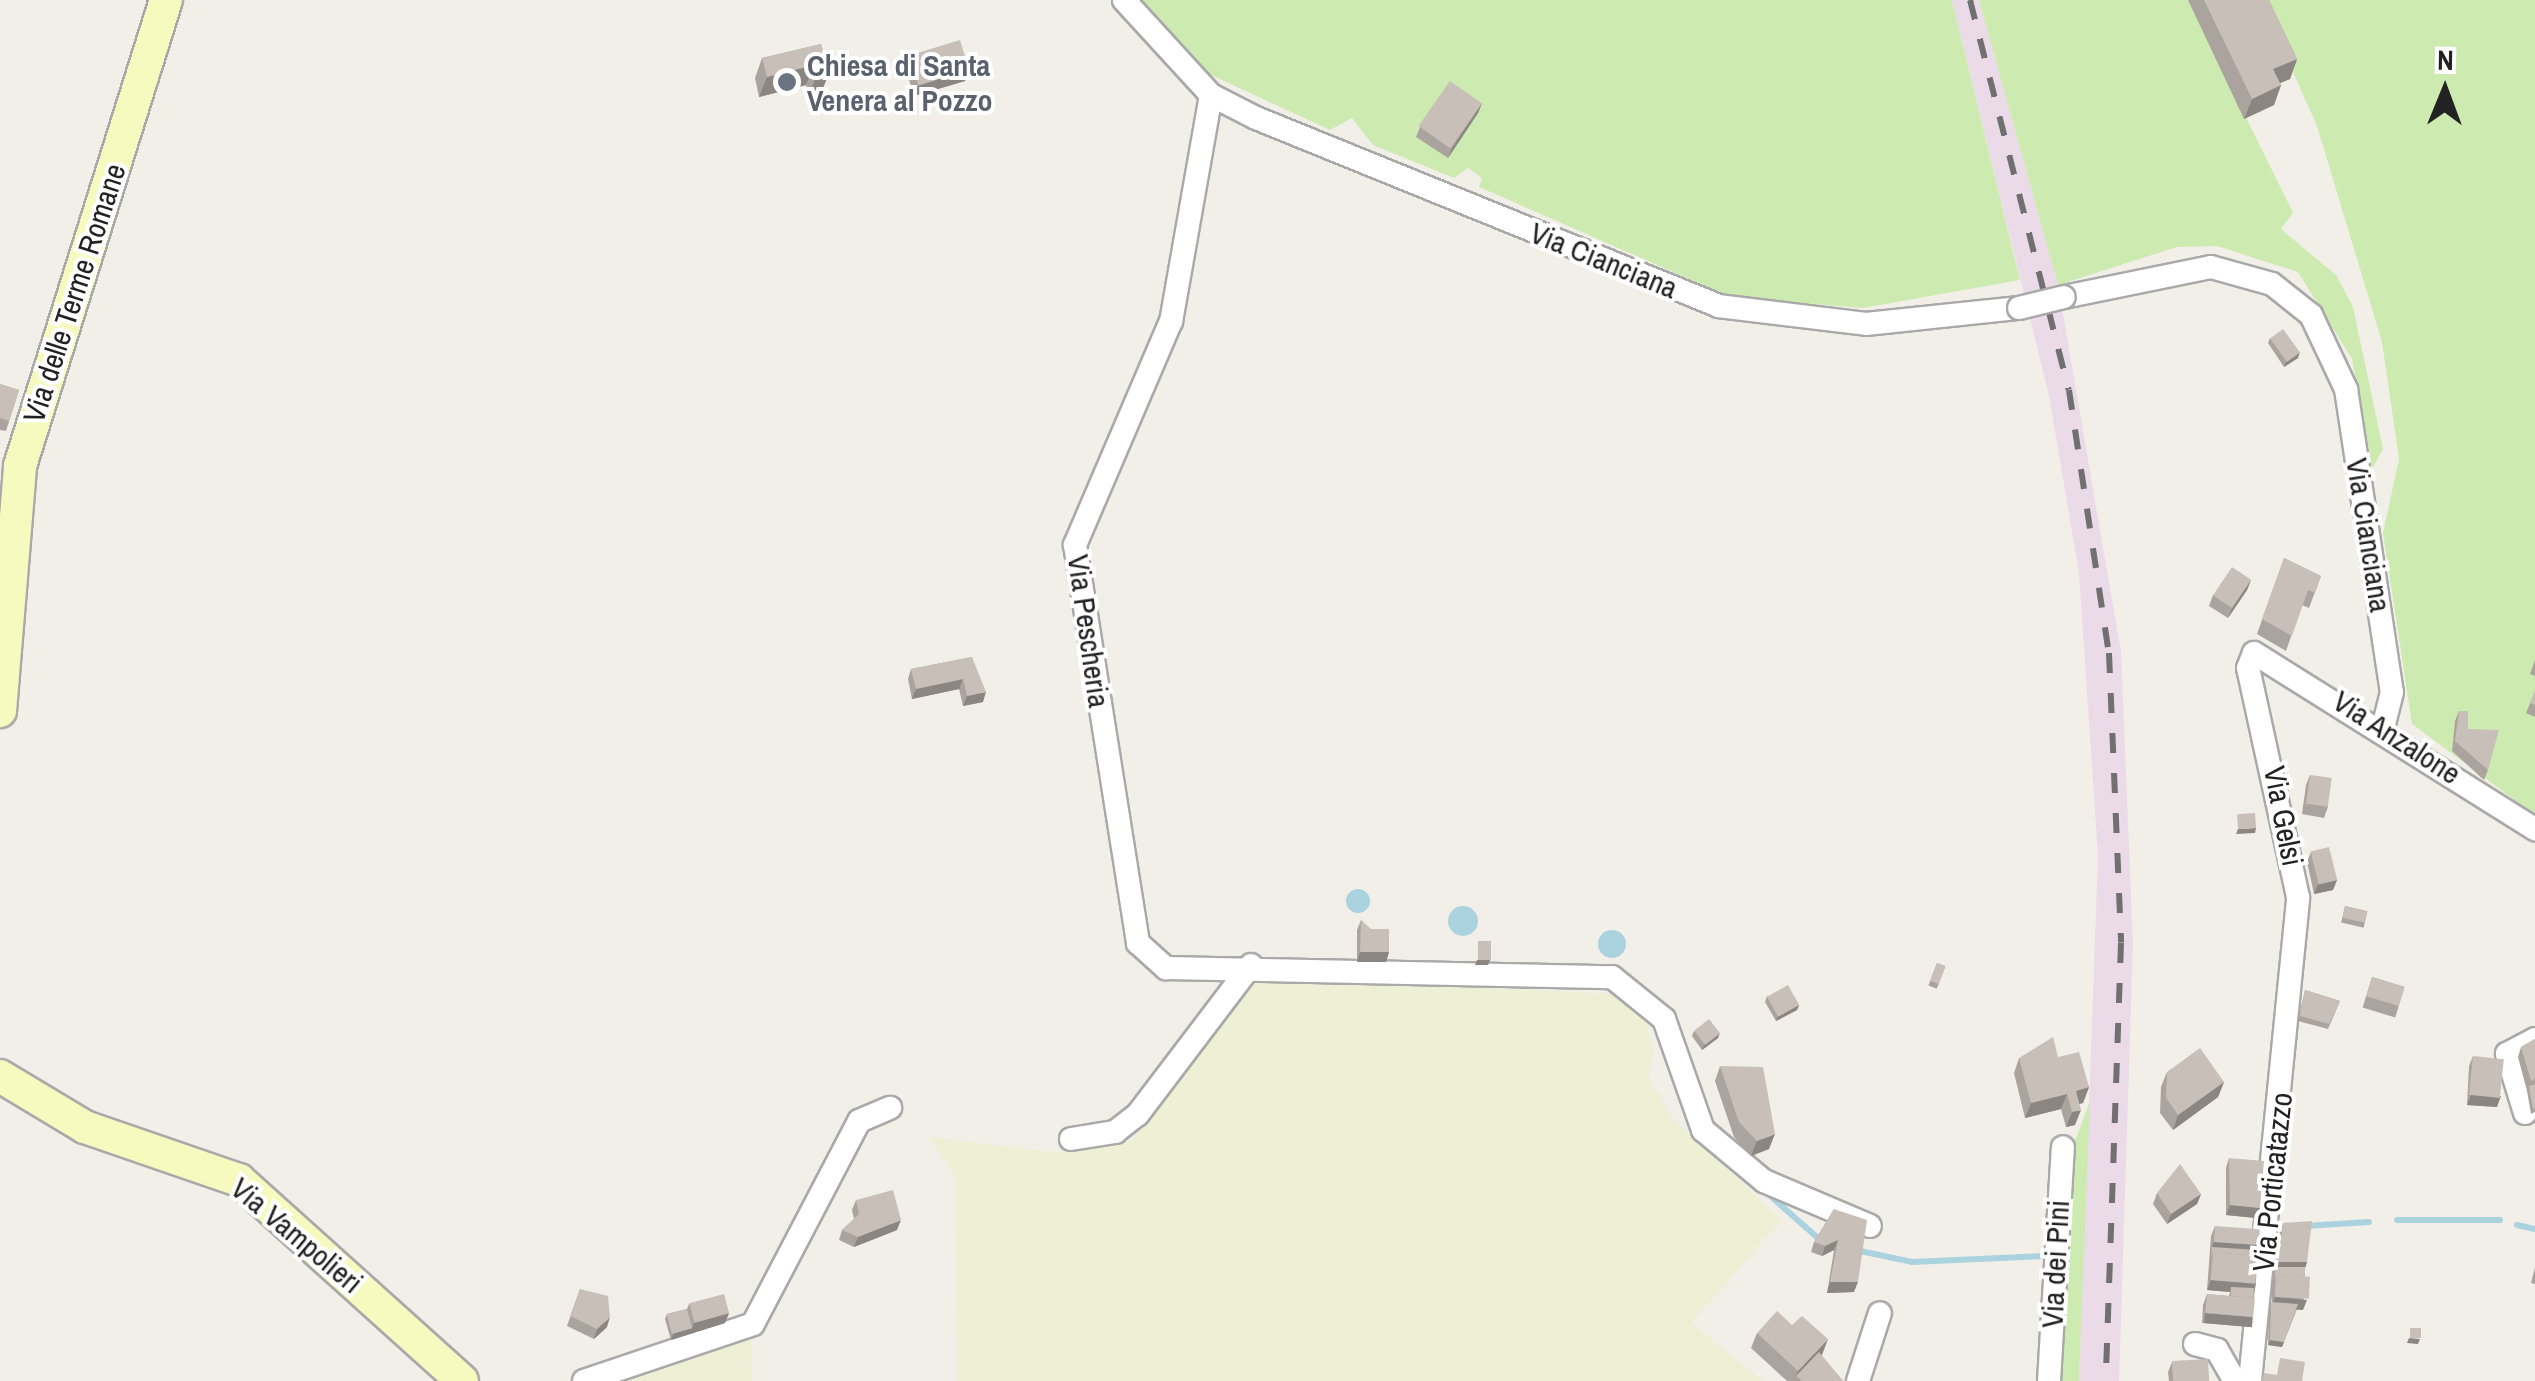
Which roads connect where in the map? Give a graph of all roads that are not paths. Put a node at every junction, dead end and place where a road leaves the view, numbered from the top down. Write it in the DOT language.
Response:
graph roads {
  1 [pos="166,0"];
  2 [pos="1124,0"];
  3 [pos="1211,95"];
  4 [pos="2254,653"];
  5 [pos="0,711"];
  6 [pos="2383,728"];
  7 [pos="2535,829"];
  8 [pos="1250,965"];
  9 [pos="2291,983"];
  10 [pos="2535,1039"];
  11 [pos="0,1076"];
  12 [pos="890,1108"];
  13 [pos="2525,1112"];
  14 [pos="1071,1139"];
  15 [pos="2063,1146"];
  16 [pos="1870,1226"];
  17 [pos="1880,1314"];
  18 [pos="2196,1344"];
  19 [pos="462,1381"];
  20 [pos="584,1381"];
  21 [pos="1858,1381"];
  22 [pos="2048,1381"];
  23 [pos="2235,1381"];
  24 [pos="2250,1381"];
  1 -- 5 [label="street, Via delle Terme Romane"];
  2 -- 3 [label="street"];
  3 -- 6 [label="street, Via Cianciana, bridge"];
  3 -- 8 [label="street, Via Pescheria"];
  4 -- 6 [label="street, Via Anzalone"];
  4 -- 9 [label="street, Via Gelsi"];
  6 -- 7 [label="street, Via Anzalone"];
  8 -- 14 [label="street"];
  8 -- 16 [label="street, Via Pescheria"];
  9 -- 24 [label="street, Via Porticatazzo"];
  10 -- 13 [label="street"];
  11 -- 19 [label="street, Via Vampolieri"];
  12 -- 20 [label="street"];
  15 -- 22 [label="street, Via dei Pini"];
  17 -- 21 [label="street"];
  18 -- 23 [label="street"];
}
